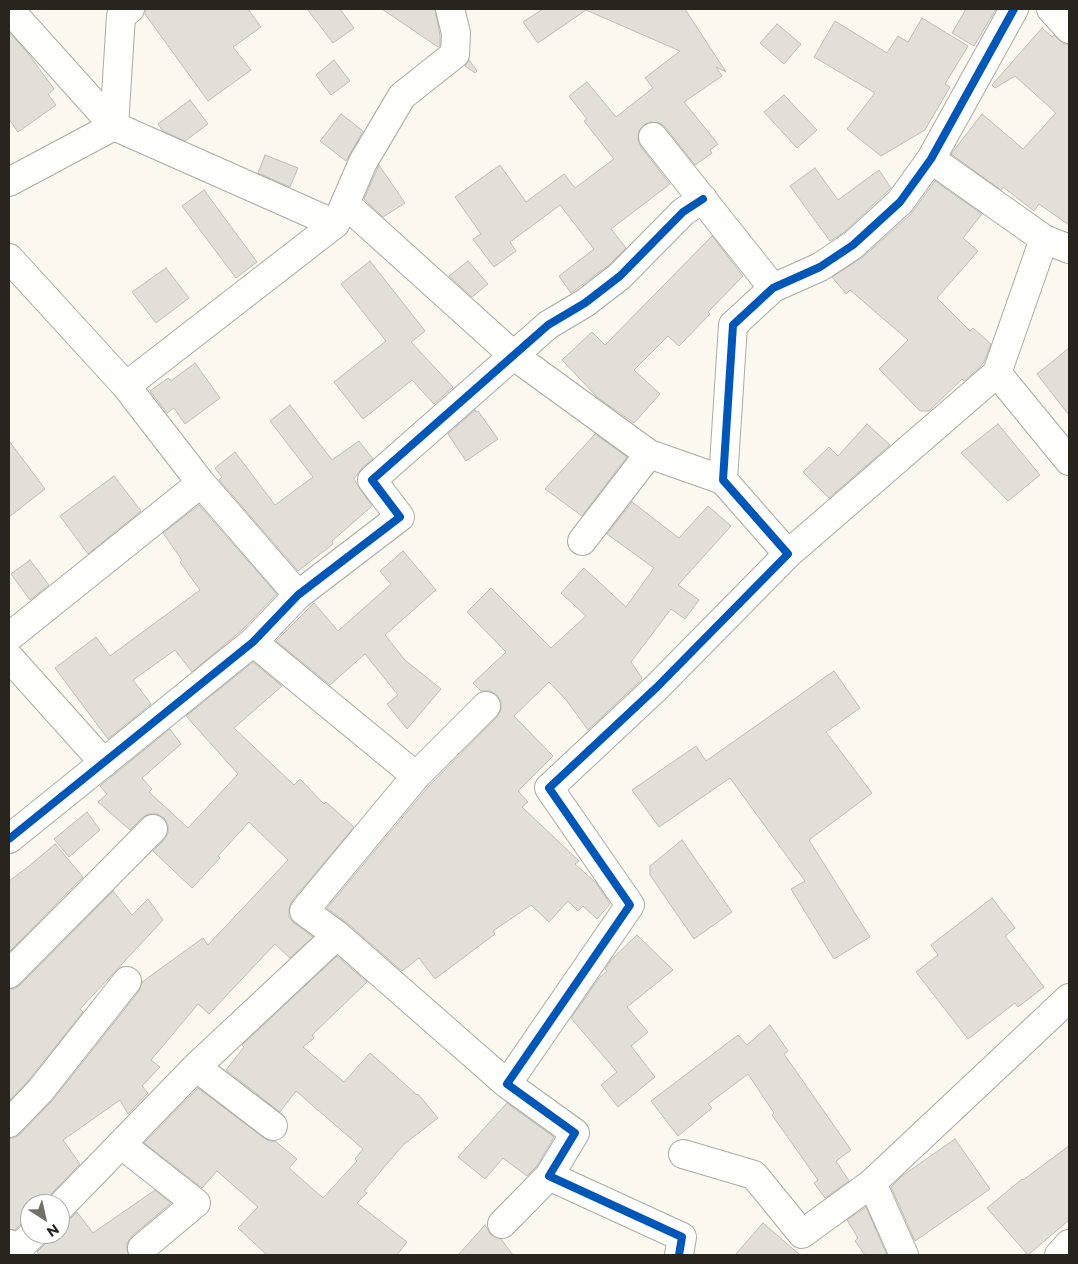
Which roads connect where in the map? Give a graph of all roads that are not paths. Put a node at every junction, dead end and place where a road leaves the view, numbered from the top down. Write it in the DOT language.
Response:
graph roads {
  1 [pos="9,9"];
  2 [pos="130,9"];
  3 [pos="450,9"];
  4 [pos="1014,9"];
  5 [pos="1051,9"];
  6 [pos="1069,29"];
  7 [pos="114,126"];
  8 [pos="653,137"];
  9 [pos="931,160"];
  10 [pos="9,182"];
  11 [pos="703,199"];
  12 [pos="338,219"];
  13 [pos="1044,239"];
  14 [pos="1069,249"];
  15 [pos="9,258"];
  16 [pos="773,288"];
  17 [pos="513,355"];
  18 [pos="996,373"];
  19 [pos="126,386"];
  20 [pos="649,454"];
  21 [pos="1069,461"];
  22 [pos="723,480"];
  23 [pos="201,483"];
  24 [pos="582,541"];
  25 [pos="788,554"];
  26 [pos="298,595"];
  27 [pos="9,637"];
  28 [pos="252,642"];
  29 [pos="9,657"];
  30 [pos="486,706"];
  31 [pos="104,763"];
  32 [pos="416,776"];
  33 [pos="153,829"];
  34 [pos="9,838"];
  35 [pos="337,935"];
  36 [pos="9,974"];
  37 [pos="127,980"];
  38 [pos="1069,998"];
  39 [pos="196,1067"];
  40 [pos="507,1084"];
  41 [pos="9,1123"];
  42 [pos="273,1126"];
  43 [pos="122,1145"];
  44 [pos="683,1154"];
  45 [pos="549,1176"];
  46 [pos="872,1183"];
  47 [pos="70,1197"];
  48 [pos="502,1224"];
  49 [pos="1069,1244"];
  50 [pos="142,1248"];
  51 [pos="679,1255"];
  52 [pos="904,1255"];
  53 [pos="1059,1255"];
  1 -- 7 [label="street"];
  2 -- 7 [label="street"];
  3 -- 12 [label="street"];
  4 -- 9 [label="street"];
  5 -- 6 [label="street"];
  7 -- 10 [label="street"];
  7 -- 12 [label="street"];
  8 -- 11 [label="street"];
  9 -- 13 [label="street"];
  9 -- 16 [label="street"];
  11 -- 16 [label="street"];
  11 -- 17 [label="street"];
  12 -- 17 [label="street"];
  12 -- 19 [label="street"];
  13 -- 14 [label="street"];
  13 -- 18 [label="street"];
  15 -- 19 [label="street"];
  16 -- 22 [label="street"];
  17 -- 20 [label="street"];
  17 -- 26 [label="street"];
  18 -- 21 [label="street"];
  18 -- 25 [label="street"];
  19 -- 23 [label="street"];
  20 -- 22 [label="street"];
  20 -- 24 [label="street"];
  22 -- 25 [label="street"];
  23 -- 26 [label="street"];
  23 -- 27 [label="street"];
  25 -- 40 [label="street"];
  26 -- 28 [label="street"];
  28 -- 31 [label="street"];
  28 -- 32 [label="street"];
  29 -- 31 [label="street"];
  30 -- 32 [label="street"];
  31 -- 34 [label="street"];
  32 -- 35 [label="street"];
  33 -- 36 [label="street"];
  35 -- 39 [label="street"];
  35 -- 40 [label="street"];
  37 -- 41 [label="street"];
  38 -- 46 [label="street"];
  39 -- 42 [label="street"];
  39 -- 43 [label="street"];
  40 -- 45 [label="street"];
  43 -- 47 [label="street"];
  43 -- 50 [label="street"];
  44 -- 46 [label="street"];
  45 -- 48 [label="street"];
  45 -- 51 [label="street"];
  46 -- 52 [label="street"];
  49 -- 53 [label="street"];
}
